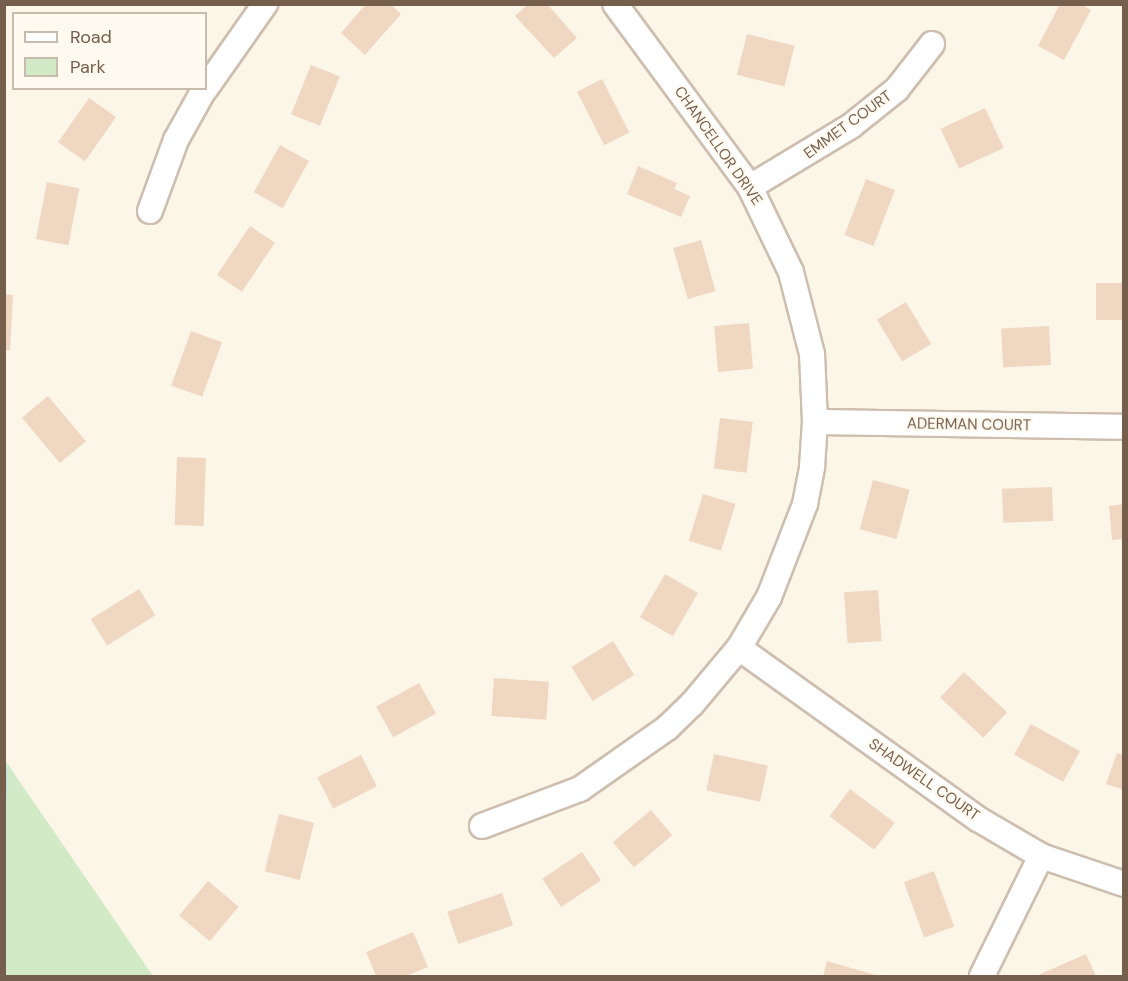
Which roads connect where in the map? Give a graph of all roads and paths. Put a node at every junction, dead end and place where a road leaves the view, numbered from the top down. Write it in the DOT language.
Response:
graph roads {
  1 [pos="265,4"];
  2 [pos="615,4"];
  3 [pos="932,44"];
  4 [pos="207,85"];
  5 [pos="204,90"];
  6 [pos="750,187"];
  7 [pos="150,211"];
  8 [pos="815,422"];
  9 [pos="1124,427"];
  10 [pos="739,648"];
  11 [pos="482,826"];
  12 [pos="1041,856"];
  13 [pos="1124,884"];
  14 [pos="982,976"];
  1 -- 4 [label="street"];
  2 -- 6 [label="street, CHANCELLOR DRIVE"];
  3 -- 6 [label="street, EMMET COURT"];
  5 -- 7 [label="street"];
  6 -- 8 [label="street, CHANCELLOR DRIVE"];
  8 -- 9 [label="street, ADERMAN COURT"];
  8 -- 10 [label="street, CHANCELLOR DRIVE"];
  10 -- 11 [label="street, CHANCELLOR DRIVE"];
  10 -- 12 [label="street, SHADWELL COURT"];
  12 -- 13 [label="street, SHADWELL COURT"];
  12 -- 14 [label="street"];
}
